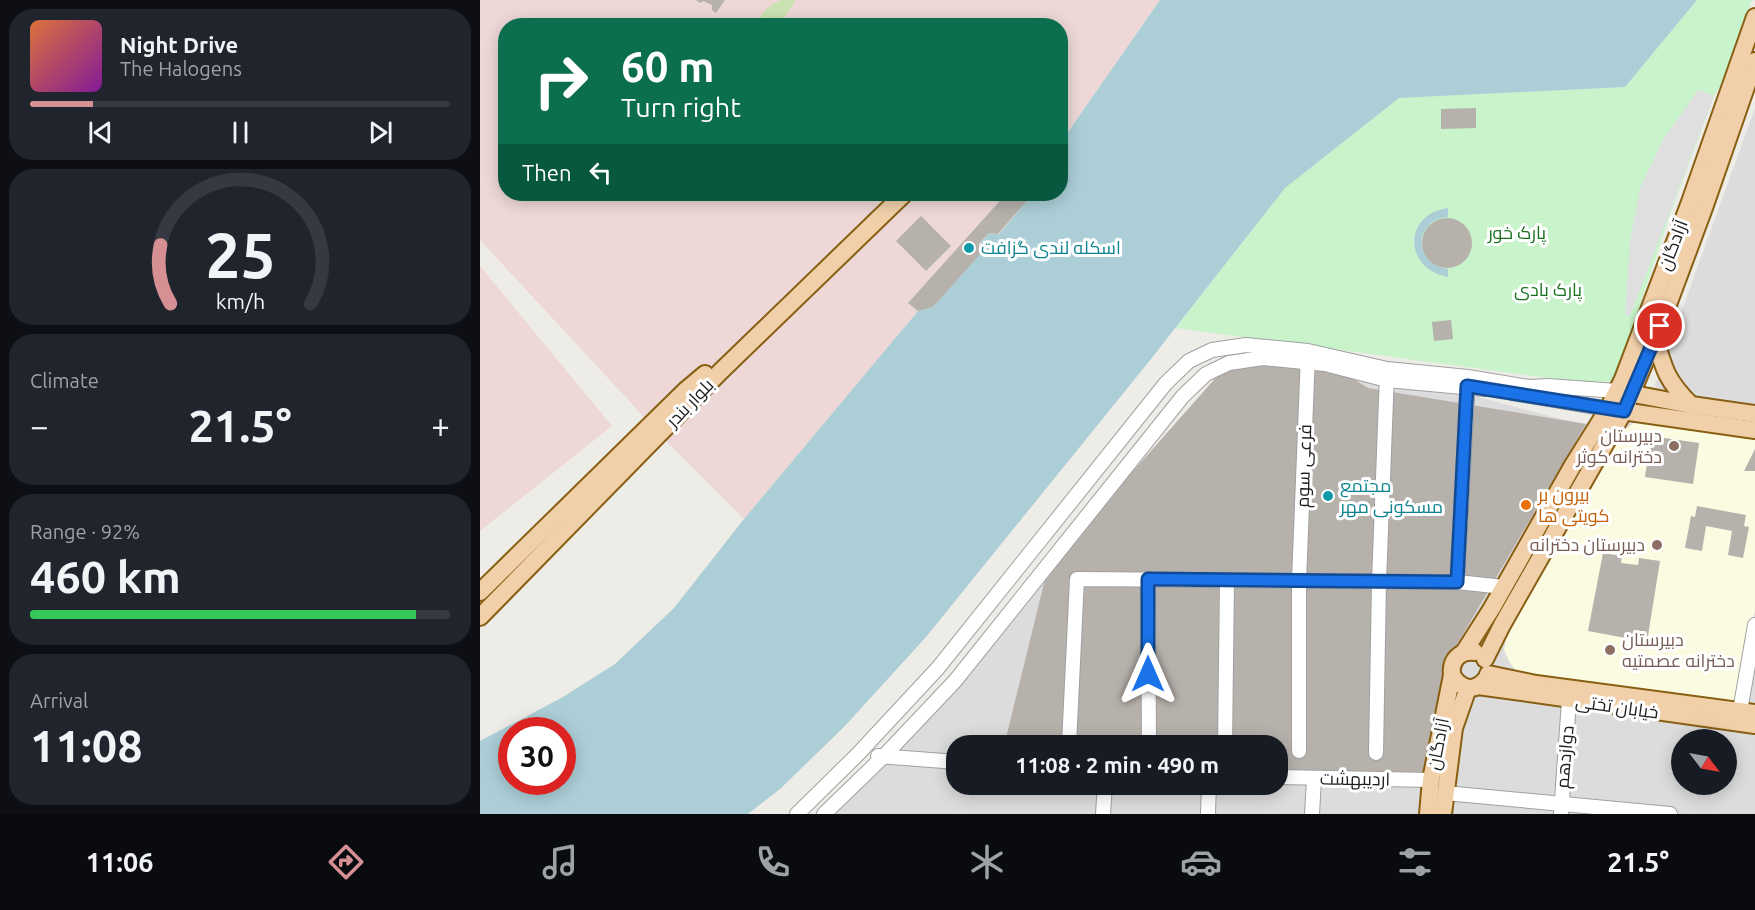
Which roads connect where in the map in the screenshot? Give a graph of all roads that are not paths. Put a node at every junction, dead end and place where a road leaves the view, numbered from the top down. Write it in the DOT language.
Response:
graph roads {
  1 [pos="1755,17"];
  2 [pos="1755,61"];
  3 [pos="887,201"];
  4 [pos="897,201"];
  5 [pos="1655,338"];
  6 [pos="1308,351"];
  7 [pos="1387,374"];
  8 [pos="1467,382"];
  9 [pos="1624,392"];
  10 [pos="1691,405"];
  11 [pos="1616,410"];
  12 [pos="1755,414"];
  13 [pos="1755,430"];
  14 [pos="1148,579"];
  15 [pos="1227,580"];
  16 [pos="1299,581"];
  17 [pos="1379,582"];
  18 [pos="1457,582"];
  19 [pos="1504,587"];
  20 [pos="480,592"];
  21 [pos="480,617"];
  22 [pos="1755,625"];
  23 [pos="1464,652"];
  24 [pos="1452,675"];
  25 [pos="1480,677"];
  26 [pos="1569,701"];
  27 [pos="1748,712"];
  28 [pos="1755,725"];
  29 [pos="1070,735"];
  30 [pos="1149,735"];
  31 [pos="1225,735"];
  32 [pos="1299,751"];
  33 [pos="1376,753"];
  34 [pos="858,754"];
  35 [pos="884,756"];
  36 [pos="946,761"];
  37 [pos="1288,777"];
  38 [pos="1314,778"];
  39 [pos="1431,780"];
  40 [pos="1445,793"];
  41 [pos="1105,795"];
  42 [pos="1209,795"];
  43 [pos="1561,808"];
  44 [pos="797,814"];
  45 [pos="824,814"];
  46 [pos="1104,814"];
  47 [pos="1208,814"];
  48 [pos="1312,814"];
  49 [pos="1428,814"];
  50 [pos="1443,814"];
  51 [pos="1670,814"];
  1 -- 9 [label="main road, آزادگان"];
  2 -- 5 [label="main road, آزادگان"];
  3 -- 20 [label="main road, بلوار بندر"];
  4 -- 21 [label="main road, بلوار بندر"];
  5 -- 9 [label="main road, آزادگان"];
  5 -- 10 [label="main road"];
  6 -- 7 [label="street"];
  6 -- 16 [label="street, فرعی سوم"];
  6 -- 34 [label="street"];
  7 -- 8 [label="street"];
  7 -- 17 [label="street"];
  7 -- 35 [label="street"];
  8 -- 9 [label="street"];
  8 -- 11 [label="street"];
  8 -- 18 [label="street"];
  9 -- 10 [label="main road"];
  9 -- 11 [label="main road, آزادگان"];
  10 -- 12 [label="main road"];
  11 -- 13 [label="main road"];
  11 -- 19 [label="main road, آزادگان"];
  11 -- 25 [label="main road, آزادگان"];
  14 -- 15 [label="street"];
  14 -- 29 [label="street"];
  14 -- 30 [label="street"];
  15 -- 16 [label="street"];
  15 -- 31 [label="street"];
  16 -- 17 [label="street"];
  16 -- 32 [label="street, فرعی سوم"];
  17 -- 18 [label="street"];
  17 -- 33 [label="street"];
  18 -- 19 [label="street"];
  19 -- 23 [label="main road, آزادگان"];
  22 -- 27 [label="street"];
  23 -- 24 [label="main road"];
  23 -- 25 [label="main road"];
  24 -- 25 [label="main road"];
  24 -- 39 [label="main road, آزادگان"];
  25 -- 26 [label="main road, خیابان تختی"];
  25 -- 27 [label="main road, خیابان تختی"];
  25 -- 40 [label="main road, آزادگان"];
  26 -- 28 [label="main road, خیابان تختی"];
  26 -- 43 [label="street, دوازدهم"];
  34 -- 35 [label="street"];
  34 -- 44 [label="street"];
  35 -- 36 [label="street"];
  35 -- 45 [label="street"];
  37 -- 38 [label="street, اردیبهشت"];
  38 -- 39 [label="street, اردیبهشت"];
  38 -- 48 [label="street"];
  39 -- 49 [label="main road, آزادگان"];
  40 -- 43 [label="street"];
  40 -- 50 [label="main road, آزادگان"];
  41 -- 46 [label="street"];
  42 -- 47 [label="street"];
  43 -- 51 [label="street"];
}
